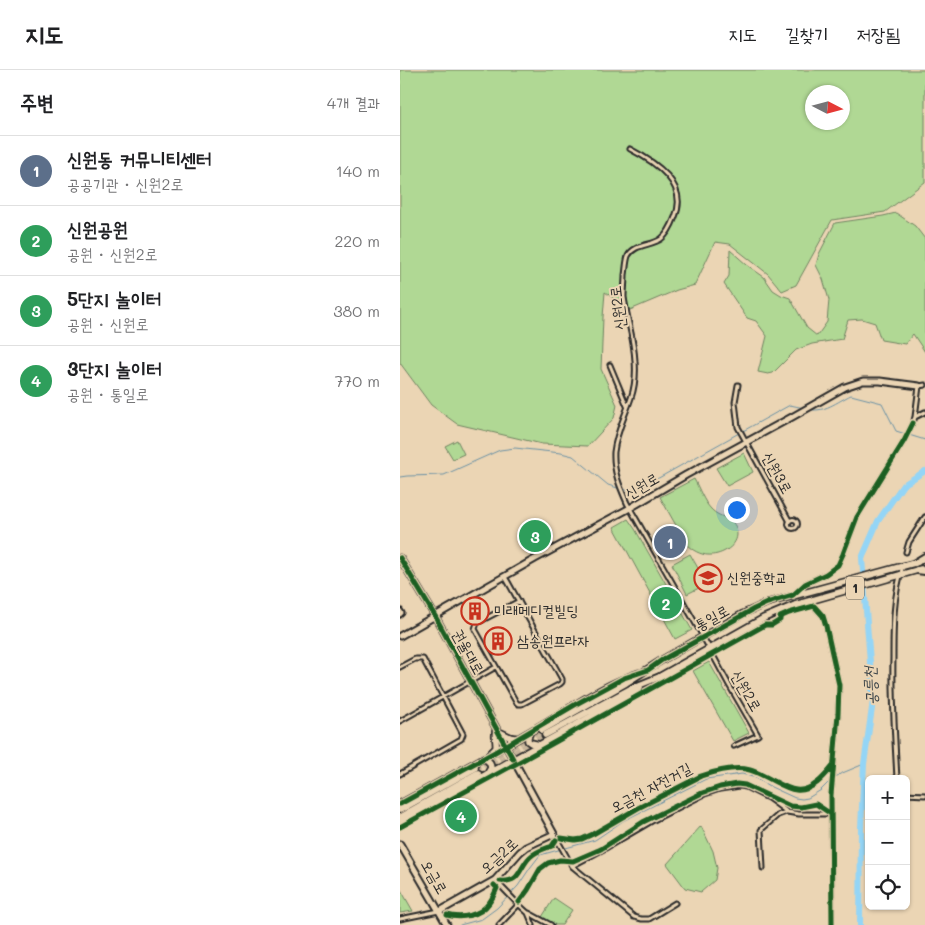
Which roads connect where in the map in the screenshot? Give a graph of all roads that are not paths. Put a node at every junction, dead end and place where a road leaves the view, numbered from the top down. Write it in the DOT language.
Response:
graph roads {
  1 [pos="630,149"];
  2 [pos="610,365"];
  3 [pos="738,385"];
  4 [pos="922,386"];
  5 [pos="628,406"];
  6 [pos="925,412"];
  7 [pos="915,417"];
  8 [pos="745,440"];
  9 [pos="630,508"];
  10 [pos="925,517"];
  11 [pos="789,520"];
  12 [pos="906,552"];
  13 [pos="400,558"];
  14 [pos="925,559"];
  15 [pos="915,563"];
  16 [pos="903,566"];
  17 [pos="917,570"];
  18 [pos="925,570"];
  19 [pos="900,575"];
  20 [pos="505,577"];
  21 [pos="792,595"];
  22 [pos="809,601"];
  23 [pos="519,602"];
  24 [pos="400,610"];
  25 [pos="400,615"];
  26 [pos="435,616"];
  27 [pos="400,636"];
  28 [pos="703,637"];
  29 [pos="709,649"];
  30 [pos="400,667"];
  31 [pos="496,667"];
  32 [pos="648,670"];
  33 [pos="470,681"];
  34 [pos="643,683"];
  35 [pos="444,696"];
  36 [pos="400,721"];
  37 [pos="497,730"];
  38 [pos="530,732"];
  39 [pos="518,738"];
  40 [pos="540,745"];
  41 [pos="505,746"];
  42 [pos="734,746"];
  43 [pos="491,754"];
  44 [pos="482,758"];
  45 [pos="513,760"];
  46 [pos="488,773"];
  47 [pos="400,774"];
  48 [pos="897,775"];
  49 [pos="910,794"];
  50 [pos="925,795"];
  51 [pos="400,804"];
  52 [pos="400,810"];
  53 [pos="787,812"];
  54 [pos="831,814"];
  55 [pos="400,817"];
  56 [pos="400,822"];
  57 [pos="554,834"];
  58 [pos="400,844"];
  59 [pos="572,866"];
  60 [pos="763,868"];
  61 [pos="495,880"];
  62 [pos="675,903"];
  63 [pos="518,904"];
  64 [pos="440,911"];
  65 [pos="528,913"];
  66 [pos="400,919"];
  67 [pos="447,924"];
  68 [pos="499,925"];
  69 [pos="533,925"];
  70 [pos="551,925"];
  71 [pos="832,925"];
  1 -- 5 [label="street, 신원2로"];
  2 -- 5 [label="street"];
  3 -- 8 [label="street, 신원3로"];
  4 -- 7 [label="street"];
  4 -- 8 [label="street, 신원로"];
  5 -- 9 [label="street, 신원2로"];
  6 -- 7 [label="street"];
  7 -- 21 [label="street"];
  8 -- 9 [label="street, 신원로"];
  8 -- 11 [label="street, 신원3로"];
  9 -- 20 [label="street, 신원로"];
  9 -- 28 [label="street, 신원2로"];
  10 -- 12 [label="street"];
  13 -- 26 [label="main road, 권율대로"];
  14 -- 15 [label="highway"];
  15 -- 16 [label="main road, 통일로 / 1"];
  16 -- 19 [label="street"];
  16 -- 21 [label="main road, 통일로 / 1"];
  17 -- 18 [label="highway"];
  17 -- 19 [label="main road, 통일로 / 1"];
  19 -- 22 [label="main road, 통일로 / 1"];
  19 -- 48 [label="street"];
  20 -- 23 [label="street"];
  20 -- 26 [label="street, 신원로"];
  21 -- 28 [label="main road, 통일로 / 1"];
  22 -- 29 [label="main road, 통일로 / 1"];
  22 -- 54 [label="street"];
  23 -- 31 [label="street"];
  23 -- 31 [label="street"];
  24 -- 25 [label="street"];
  26 -- 27 [label="street, 신원로"];
  26 -- 33 [label="main road, 권율대로"];
  28 -- 29 [label="street, 신원2로"];
  28 -- 32 [label="main road, 통일로 / 1"];
  29 -- 34 [label="main road, 통일로 / 1"];
  29 -- 42 [label="street, 신원2로"];
  30 -- 35 [label="street"];
  31 -- 33 [label="street"];
  32 -- 34 [label="main road, 통일로 / 1"];
  32 -- 38 [label="main road"];
  33 -- 35 [label="street, 권율대로"];
  33 -- 37 [label="main road, 권율대로"];
  34 -- 40 [label="main road"];
  35 -- 36 [label="street, 권율대로"];
  35 -- 47 [label="street"];
  37 -- 39 [label="main road"];
  37 -- 41 [label="main road, 권율대로"];
  37 -- 43 [label="main road"];
  38 -- 39 [label="main road"];
  38 -- 40 [label="main road"];
  39 -- 41 [label="main road"];
  40 -- 45 [label="main road"];
  41 -- 43 [label="main road"];
  41 -- 45 [label="main road, 권율대로"];
  43 -- 44 [label="main road"];
  44 -- 46 [label="main road"];
  44 -- 51 [label="main road"];
  45 -- 46 [label="main road"];
  45 -- 57 [label="street"];
  46 -- 56 [label="main road"];
  49 -- 50 [label="street"];
  52 -- 55 [label="main road"];
  53 -- 54 [label="street"];
  53 -- 59 [label="street"];
  53 -- 60 [label="street"];
  54 -- 71 [label="street"];
  57 -- 59 [label="street"];
  57 -- 61 [label="street, 오금2로"];
  58 -- 64 [label="street, 오금로"];
  59 -- 62 [label="street"];
  61 -- 63 [label="street"];
  61 -- 64 [label="street, 오금2로"];
  63 -- 65 [label="street"];
  63 -- 68 [label="street"];
  64 -- 66 [label="street"];
  64 -- 67 [label="street, 오금로"];
  65 -- 69 [label="street"];
  65 -- 70 [label="street"];
}
